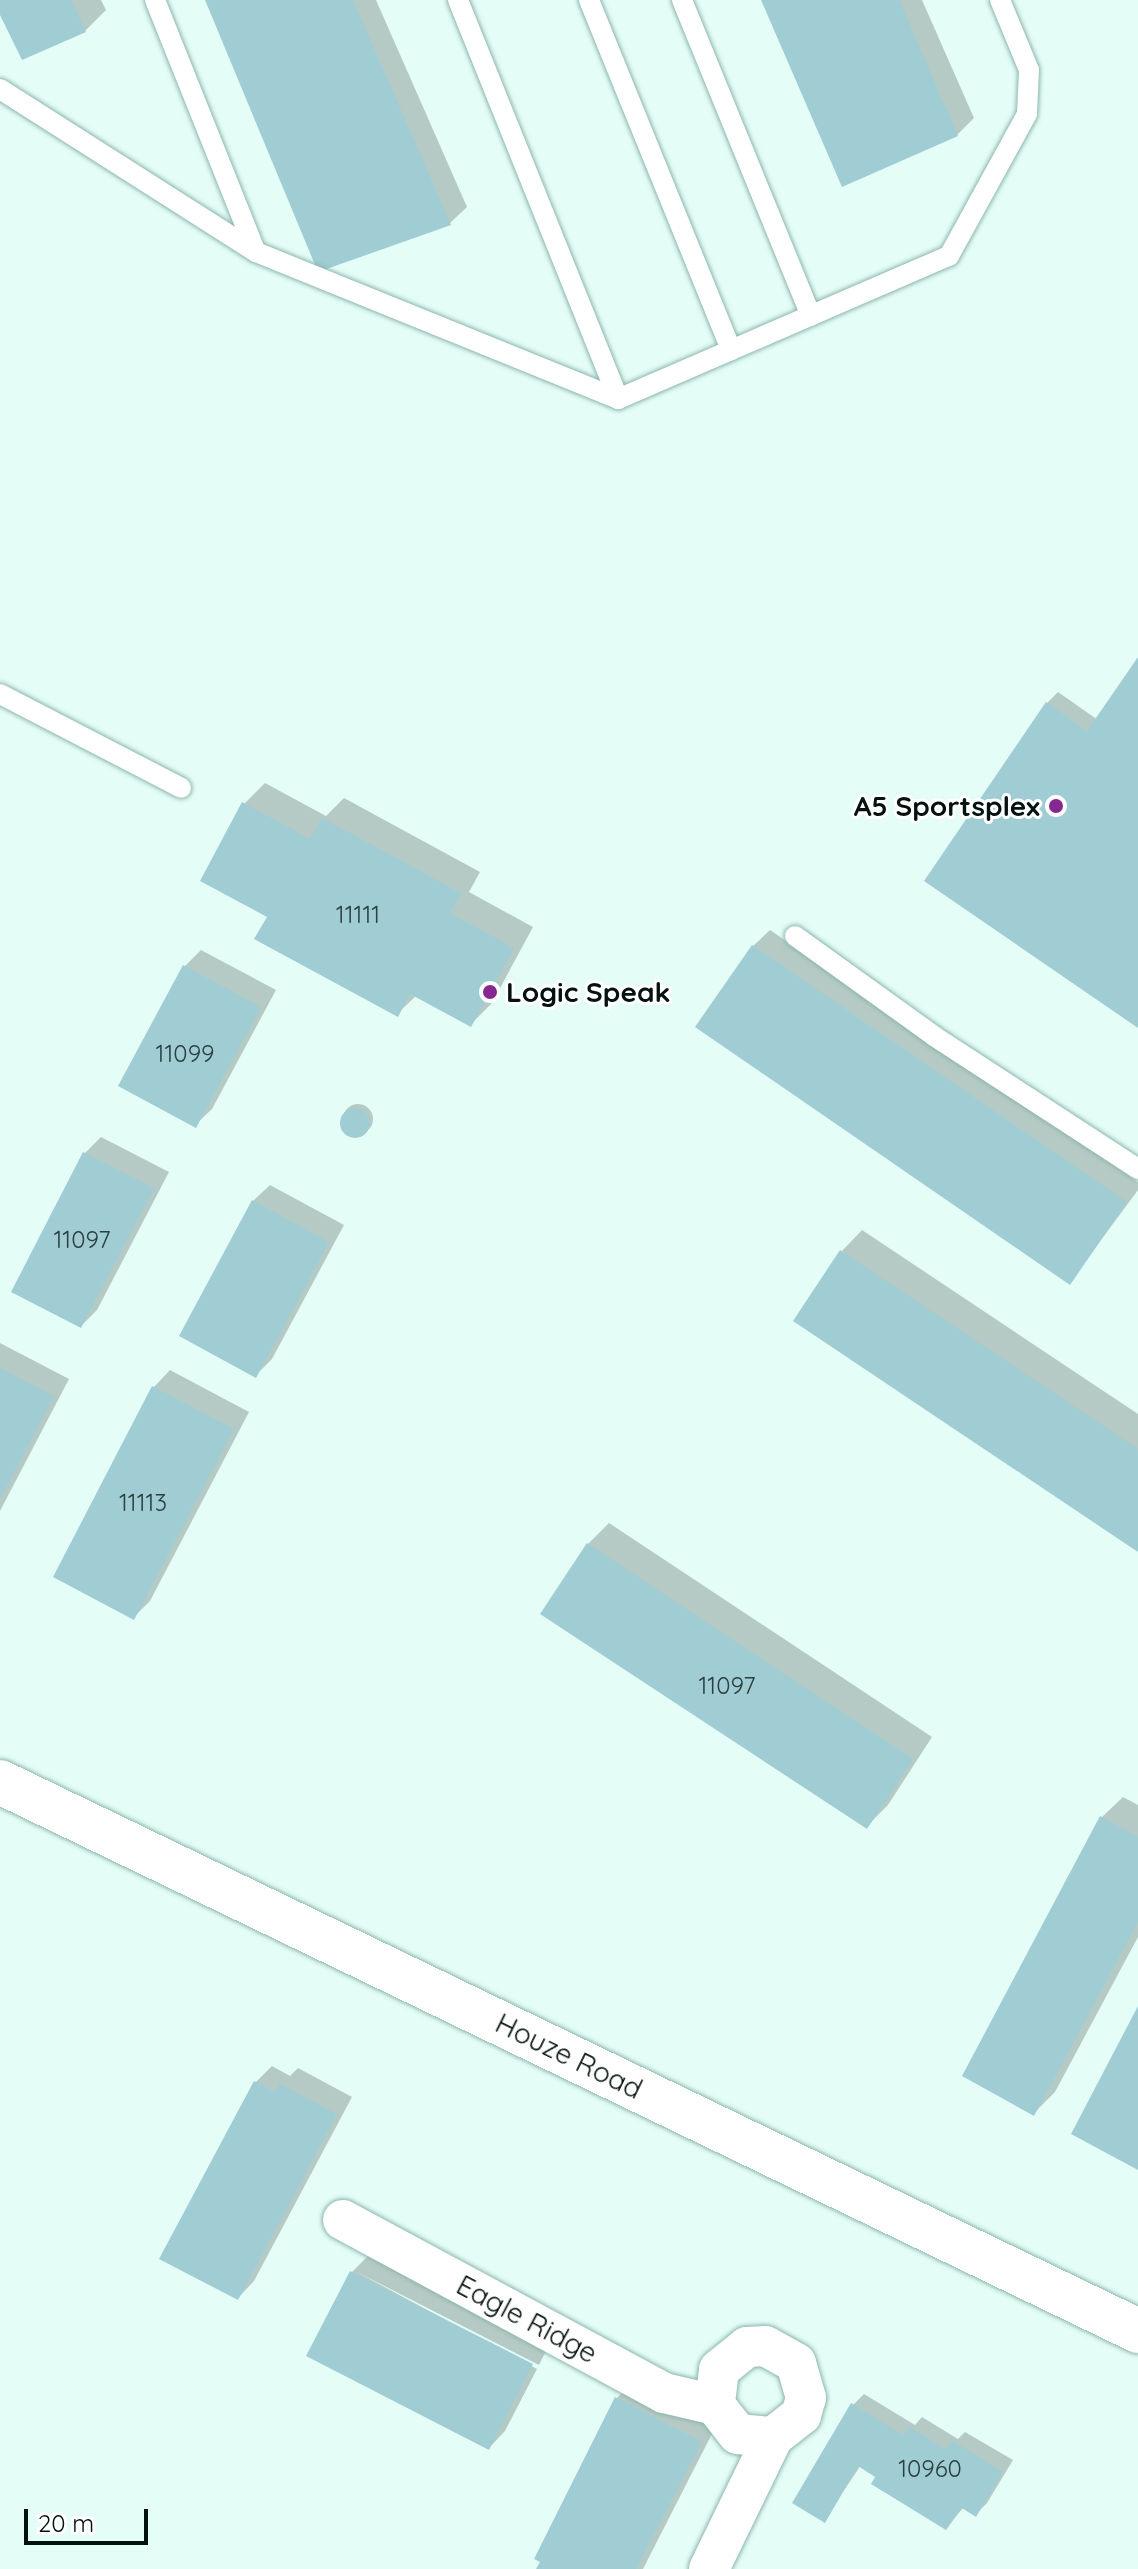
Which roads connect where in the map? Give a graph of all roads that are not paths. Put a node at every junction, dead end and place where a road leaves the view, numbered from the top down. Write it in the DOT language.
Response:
graph roads {
  1 [pos="155,0"];
  2 [pos="458,0"];
  3 [pos="589,0"];
  4 [pos="682,0"];
  5 [pos="1000,0"];
  6 [pos="0,89"];
  7 [pos="256,252"];
  8 [pos="811,316"];
  9 [pos="731,350"];
  10 [pos="618,399"];
  11 [pos="0,694"];
  12 [pos="181,788"];
  13 [pos="795,936"];
  14 [pos="1138,1169"];
  15 [pos="0,1782"];
  16 [pos="343,2220"];
  17 [pos="1138,2331"];
  18 [pos="715,2405"];
  19 [pos="773,2437"];
  20 [pos="709,2569"];
  1 -- 7 [label="lane"];
  2 -- 10 [label="lane"];
  3 -- 9 [label="lane"];
  4 -- 8 [label="lane"];
  5 -- 8 [label="lane"];
  6 -- 7 [label="lane"];
  7 -- 10 [label="lane"];
  8 -- 9 [label="lane"];
  9 -- 10 [label="lane"];
  11 -- 12 [label="lane"];
  13 -- 14 [label="lane"];
  15 -- 17 [label="main road, Houze Road"];
  16 -- 18 [label="street, Eagle Ridge"];
  18 -- 19 [label="street"];
  18 -- 19 [label="street"];
  19 -- 20 [label="street"];
}
